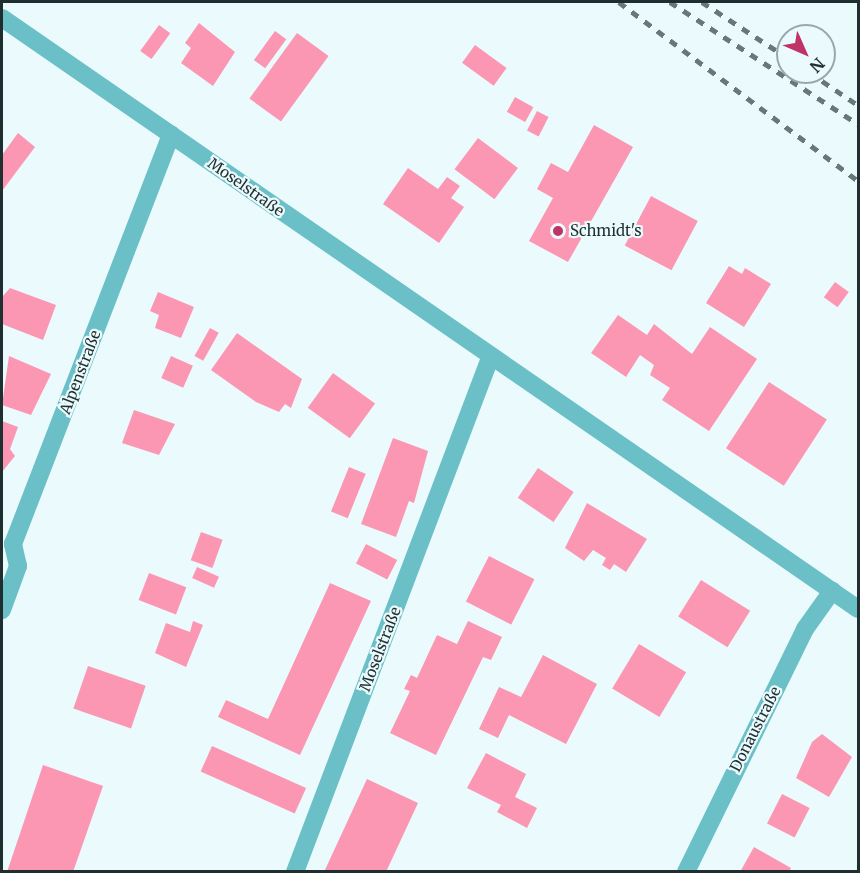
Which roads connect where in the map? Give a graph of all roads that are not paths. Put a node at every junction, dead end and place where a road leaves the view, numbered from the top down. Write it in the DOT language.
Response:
graph roads {
  1 [pos="2,18"];
  2 [pos="171,134"];
  3 [pos="490,358"];
  4 [pos="7,541"];
  5 [pos="832,591"];
  6 [pos="858,609"];
  7 [pos="2,610"];
  8 [pos="296,872"];
  9 [pos="686,872"];
  1 -- 2 [label="street, Moselstraße"];
  2 -- 3 [label="street, Moselstraße"];
  2 -- 4 [label="street, Alpenstraße"];
  3 -- 5 [label="street, Moselstraße"];
  3 -- 8 [label="street, Moselstraße"];
  4 -- 7 [label="street, Alpenstraße"];
  5 -- 6 [label="street, Moselstraße"];
  5 -- 9 [label="street, Donaustraße"];
}
